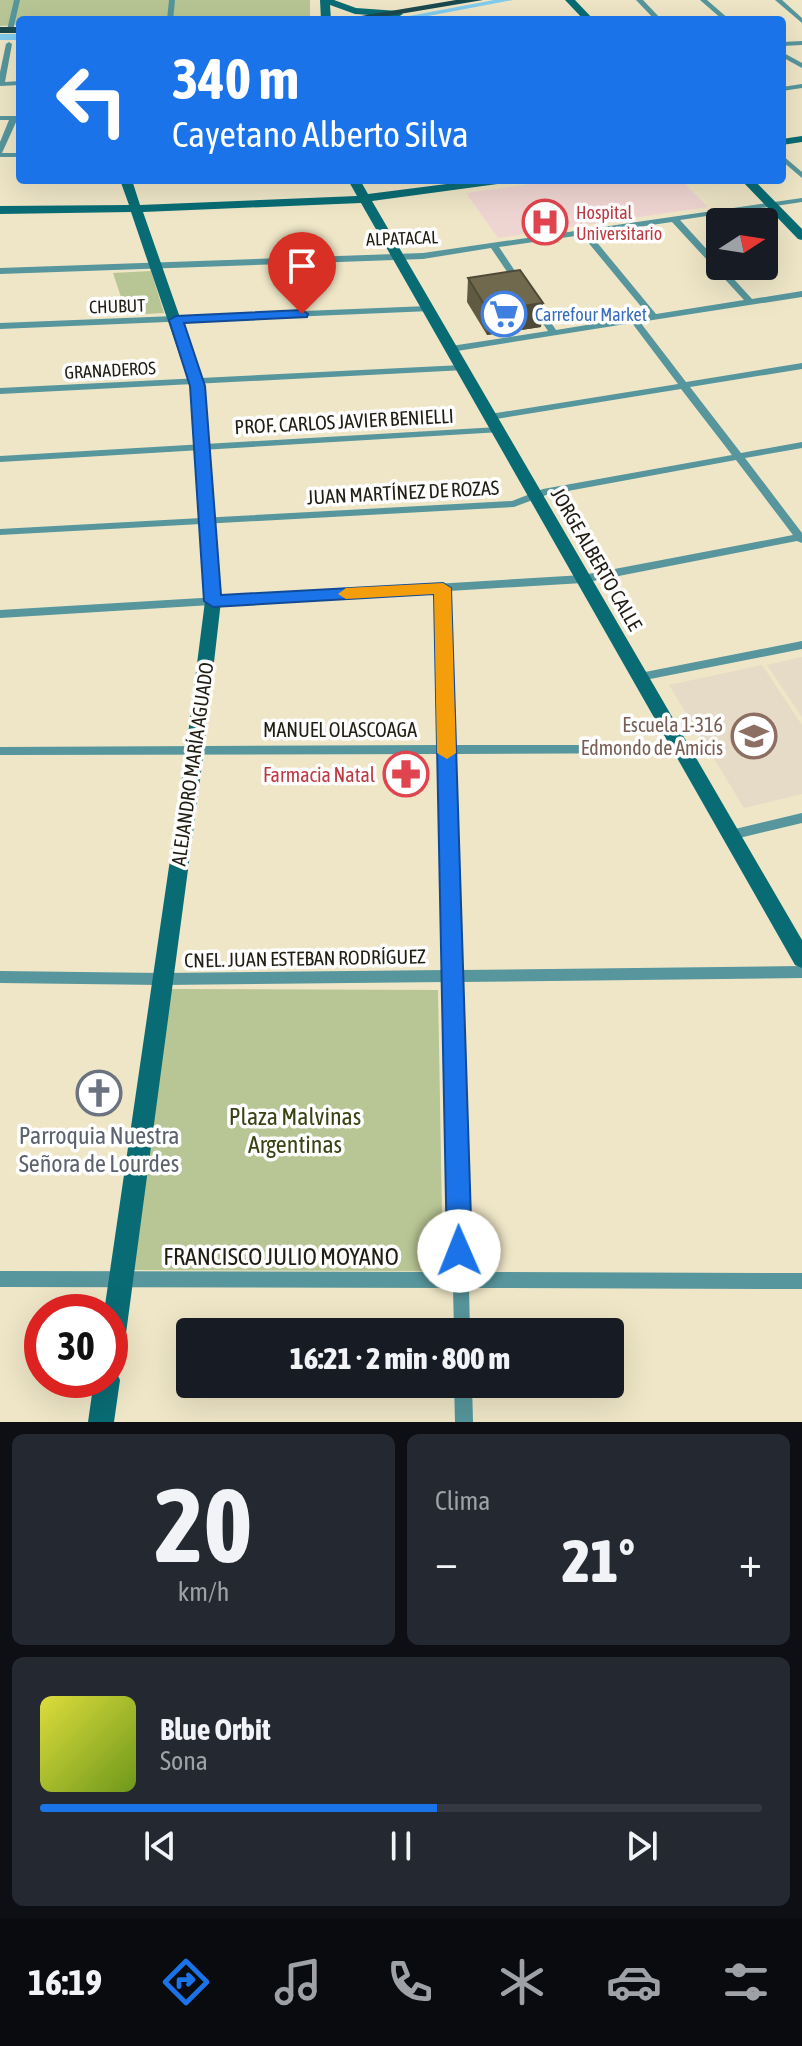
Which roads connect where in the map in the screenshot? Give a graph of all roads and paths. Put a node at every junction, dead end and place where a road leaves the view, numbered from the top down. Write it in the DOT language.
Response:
graph roads {
  1 [pos="17,0"];
  2 [pos="325,0"];
  3 [pos="478,0"];
  4 [pos="570,0"];
  5 [pos="639,0"];
  6 [pos="703,0"];
  7 [pos="778,0"];
  8 [pos="398,14"];
  9 [pos="379,16"];
  10 [pos="585,16"];
  11 [pos="655,16"];
  12 [pos="722,16"];
  13 [pos="802,21"];
  14 [pos="10,30"];
  15 [pos="9,44"];
  16 [pos="1,84"];
  17 [pos="16,120"];
  18 [pos="0,153"];
  19 [pos="786,161"];
  20 [pos="802,176"];
  21 [pos="128,184"];
  22 [pos="356,184"];
  23 [pos="475,184"];
  24 [pos="751,184"];
  25 [pos="364,199"];
  26 [pos="802,200"];
  27 [pos="772,205"];
  28 [pos="138,208"];
  29 [pos="0,210"];
  30 [pos="674,219"];
  31 [pos="585,233"];
  32 [pos="802,236"];
  33 [pos="494,246"];
  34 [pos="397,255"];
  35 [pos="157,264"];
  36 [pos="0,271"];
  37 [pos="802,294"];
  38 [pos="750,302"];
  39 [pos="428,309"];
  40 [pos="654,317"];
  41 [pos="176,320"];
  42 [pos="634,320"];
  43 [pos="0,326"];
  44 [pos="554,333"];
  45 [pos="451,349"];
  46 [pos="802,366"];
  47 [pos="462,368"];
  48 [pos="196,381"];
  49 [pos="684,386"];
  50 [pos="0,391"];
  51 [pos="494,424"];
  52 [pos="802,445"];
  53 [pos="204,447"];
  54 [pos="739,457"];
  55 [pos="0,459"];
  56 [pos="535,495"];
  57 [pos="209,520"];
  58 [pos="0,532"];
  59 [pos="801,538"];
  60 [pos="583,579"];
  61 [pos="443,588"];
  62 [pos="213,601"];
  63 [pos="0,614"];
  64 [pos="802,645"];
  65 [pos="640,677"];
  66 [pos="447,749"];
  67 [pos="681,749"];
  68 [pos="195,750"];
  69 [pos="0,751"];
  70 [pos="802,818"];
  71 [pos="731,835"];
  72 [pos="802,959"];
  73 [pos="802,972"];
  74 [pos="452,976"];
  75 [pos="0,977"];
  76 [pos="162,979"];
  77 [pos="0,1279"];
  78 [pos="121,1280"];
  79 [pos="460,1281"];
  80 [pos="802,1281"];
  81 [pos="119,1294"];
  82 [pos="461,1318"];
  83 [pos="104,1398"];
  84 [pos="463,1398"];
  85 [pos="101,1422"];
  86 [pos="464,1422"];
  1 -- 14 [label="street"];
  2 -- 8 [label="street"];
  3 -- 8 [label="main road"];
  4 -- 10 [label="street"];
  5 -- 11 [label="street"];
  6 -- 12 [label="street"];
  7 -- 13 [label="street"];
  8 -- 9 [label="main road"];
  15 -- 16 [label="street"];
  17 -- 18 [label="street"];
  19 -- 20 [label="street"];
  21 -- 28 [label="street, ALEJANDRO MARÍA AGUADO"];
  22 -- 25 [label="street, JORGE ALBERTO CALLE"];
  23 -- 25 [label="street"];
  24 -- 27 [label="street"];
  25 -- 28 [label="street"];
  25 -- 34 [label="street, JORGE ALBERTO CALLE"];
  26 -- 27 [label="street, ALPATACAL"];
  27 -- 30 [label="street, ALPATACAL"];
  27 -- 32 [label="street"];
  28 -- 29 [label="street"];
  28 -- 35 [label="street, ALEJANDRO MARÍA AGUADO"];
  30 -- 31 [label="street, ALPATACAL"];
  30 -- 38 [label="street"];
  31 -- 33 [label="street, ALPATACAL"];
  31 -- 40 [label="street"];
  33 -- 34 [label="street, ALPATACAL"];
  33 -- 44 [label="street"];
  34 -- 35 [label="street, ALPATACAL"];
  34 -- 39 [label="street, JORGE ALBERTO CALLE"];
  35 -- 36 [label="street, ALPATACAL"];
  35 -- 41 [label="street, ALEJANDRO MARÍA AGUADO"];
  37 -- 38 [label="street"];
  38 -- 40 [label="street"];
  39 -- 41 [label="street, CHUBUT"];
  39 -- 45 [label="street, JORGE ALBERTO CALLE"];
  40 -- 42 [label="street"];
  41 -- 43 [label="street, CHUBUT"];
  41 -- 48 [label="street, ALEJANDRO MARÍA AGUADO"];
  42 -- 44 [label="street"];
  42 -- 49 [label="street"];
  44 -- 45 [label="street"];
  45 -- 47 [label="street, JORGE ALBERTO CALLE"];
  46 -- 49 [label="street, PROF. CARLOS JAVIER BENIELLI"];
  47 -- 48 [label="street, GRANADEROS"];
  47 -- 51 [label="street, JORGE ALBERTO CALLE"];
  48 -- 50 [label="street, GRANADEROS"];
  48 -- 53 [label="street, ALEJANDRO MARÍA AGUADO"];
  49 -- 51 [label="street, PROF. CARLOS JAVIER BENIELLI"];
  49 -- 54 [label="street"];
  51 -- 53 [label="street, PROF. CARLOS JAVIER BENIELLI"];
  51 -- 56 [label="street, JORGE ALBERTO CALLE"];
  52 -- 54 [label="street, JUAN MARTÍNEZ DE ROZAS"];
  53 -- 55 [label="street, PROF. CARLOS JAVIER BENIELLI"];
  53 -- 57 [label="street, ALEJANDRO MARÍA AGUADO"];
  54 -- 56 [label="street, JUAN MARTÍNEZ DE ROZAS"];
  54 -- 59 [label="street"];
  56 -- 57 [label="street, JUAN MARTÍNEZ DE ROZAS"];
  56 -- 60 [label="street, JORGE ALBERTO CALLE"];
  57 -- 58 [label="street, JUAN MARTÍNEZ DE ROZAS"];
  57 -- 62 [label="street, ALEJANDRO MARÍA AGUADO"];
  59 -- 60 [label="street"];
  60 -- 61 [label="street"];
  60 -- 65 [label="street, JORGE ALBERTO CALLE"];
  61 -- 62 [label="street"];
  61 -- 66 [label="street"];
  62 -- 63 [label="street"];
  62 -- 68 [label="street, ALEJANDRO MARÍA AGUADO"];
  64 -- 65 [label="street"];
  65 -- 67 [label="street, JORGE ALBERTO CALLE"];
  66 -- 67 [label="street, MANUEL OLASCOAGA"];
  66 -- 68 [label="street, MANUEL OLASCOAGA"];
  66 -- 74 [label="street"];
  67 -- 71 [label="street, JORGE ALBERTO CALLE"];
  68 -- 69 [label="street, MANUEL OLASCOAGA"];
  68 -- 76 [label="street, ALEJANDRO MARÍA AGUADO"];
  70 -- 71 [label="street"];
  71 -- 72 [label="street, JORGE ALBERTO CALLE"];
  73 -- 74 [label="street, CNEL. JUAN ESTEBAN RODRÍGUEZ"];
  74 -- 76 [label="street, CNEL. JUAN ESTEBAN RODRÍGUEZ"];
  74 -- 79 [label="street"];
  75 -- 76 [label="street, CNEL. JUAN ESTEBAN RODRÍGUEZ"];
  76 -- 78 [label="street, ALEJANDRO MARÍA AGUADO"];
  77 -- 78 [label="street, FRANCISCO JULIO MOYANO"];
  78 -- 79 [label="street, FRANCISCO JULIO MOYANO"];
  78 -- 81 [label="street, ALEJANDRO MARÍA AGUADO"];
  79 -- 80 [label="street, FRANCISCO JULIO MOYANO"];
  79 -- 82 [label="street"];
  83 -- 85 [label="street"];
  84 -- 86 [label="street"];
}
